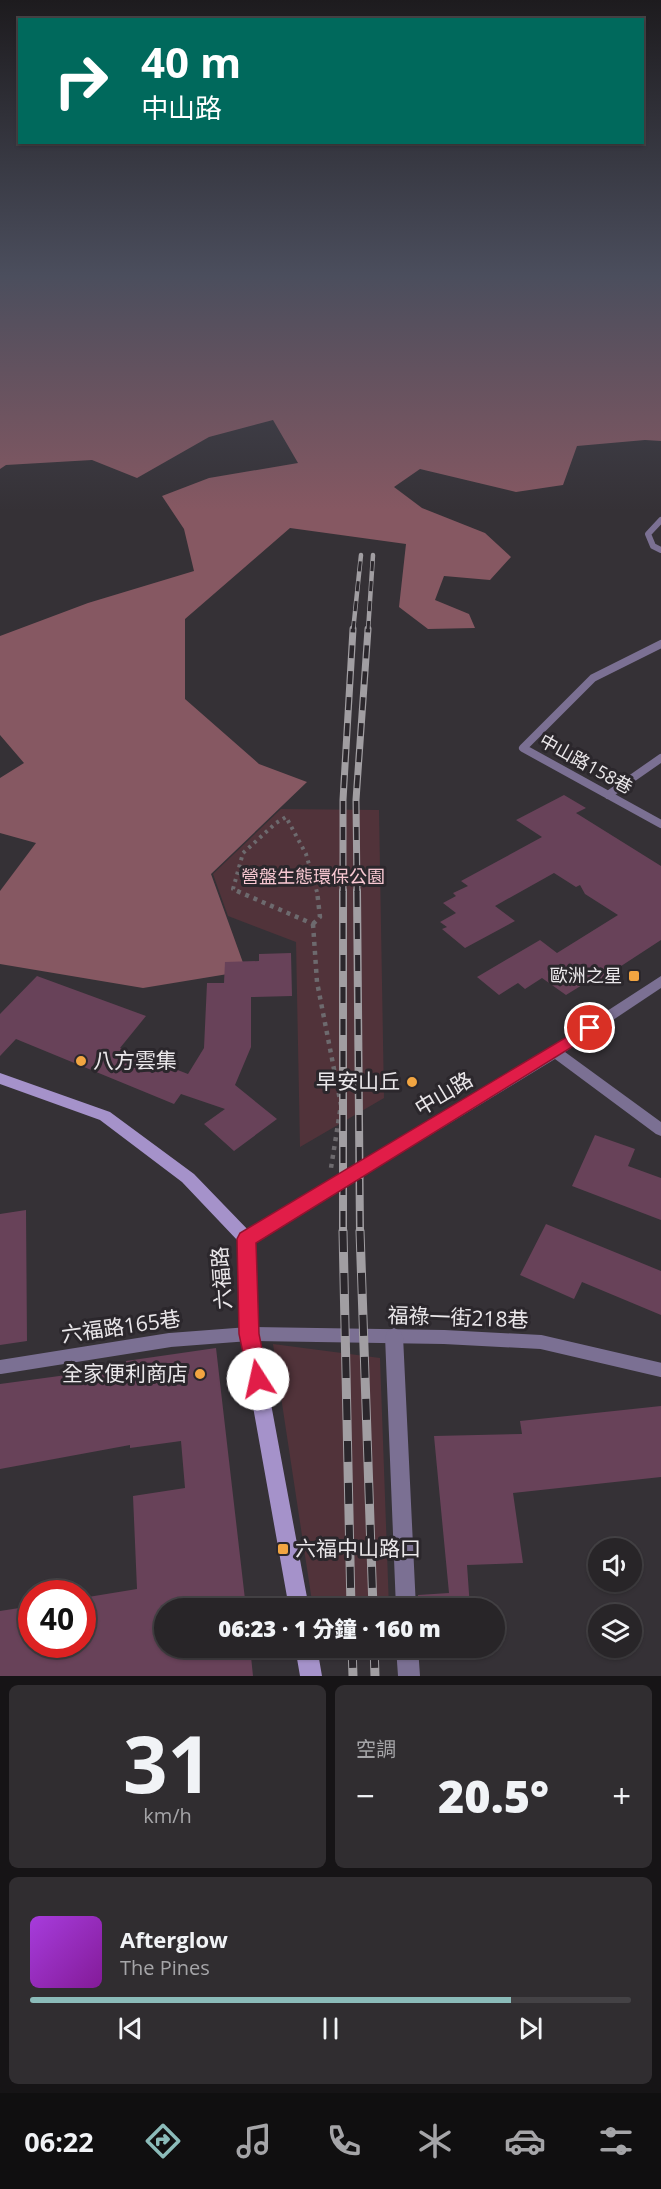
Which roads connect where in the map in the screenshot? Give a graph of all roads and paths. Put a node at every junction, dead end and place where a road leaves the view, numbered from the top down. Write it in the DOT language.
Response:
graph roads {
  1 [pos="661,520"];
  2 [pos="661,550"];
  3 [pos="661,644"];
  4 [pos="661,758"];
  5 [pos="608,795"];
  6 [pos="661,824"];
  7 [pos="313,924"];
  8 [pos="661,981"];
  9 [pos="555,1052"];
  10 [pos="0,1078"];
  11 [pos="661,1130"];
  12 [pos="327,1189"];
  13 [pos="246,1239"];
  14 [pos="249,1334"];
  15 [pos="394,1336"];
  16 [pos="0,1367"];
  17 [pos="661,1370"];
  18 [pos="297,1598"];
  19 [pos="406,1598"];
  20 [pos="308,1658"];
  21 [pos="408,1658"];
  22 [pos="311,1676"];
  23 [pos="409,1676"];
  1 -- 2 [label="lane"];
  3 -- 5 [label="lane, 中山路158巷"];
  4 -- 5 [label="lane"];
  5 -- 6 [label="lane, 中山路158巷"];
  7 -- 7 [label="path"];
  7 -- 12 [label="path"];
  8 -- 9 [label="street, 中山路"];
  9 -- 11 [label="street"];
  9 -- 12 [label="street, 中山路"];
  10 -- 13 [label="street, 六福路"];
  12 -- 13 [label="street, 中山路"];
  13 -- 14 [label="street, 六福路"];
  14 -- 15 [label="lane, 福祿一街218巷"];
  14 -- 16 [label="lane, 六福路165巷"];
  14 -- 18 [label="street, 六福路"];
  15 -- 17 [label="lane, 福祿一街218巷"];
  15 -- 19 [label="street"];
  20 -- 22 [label="street"];
  21 -- 23 [label="street"];
}
